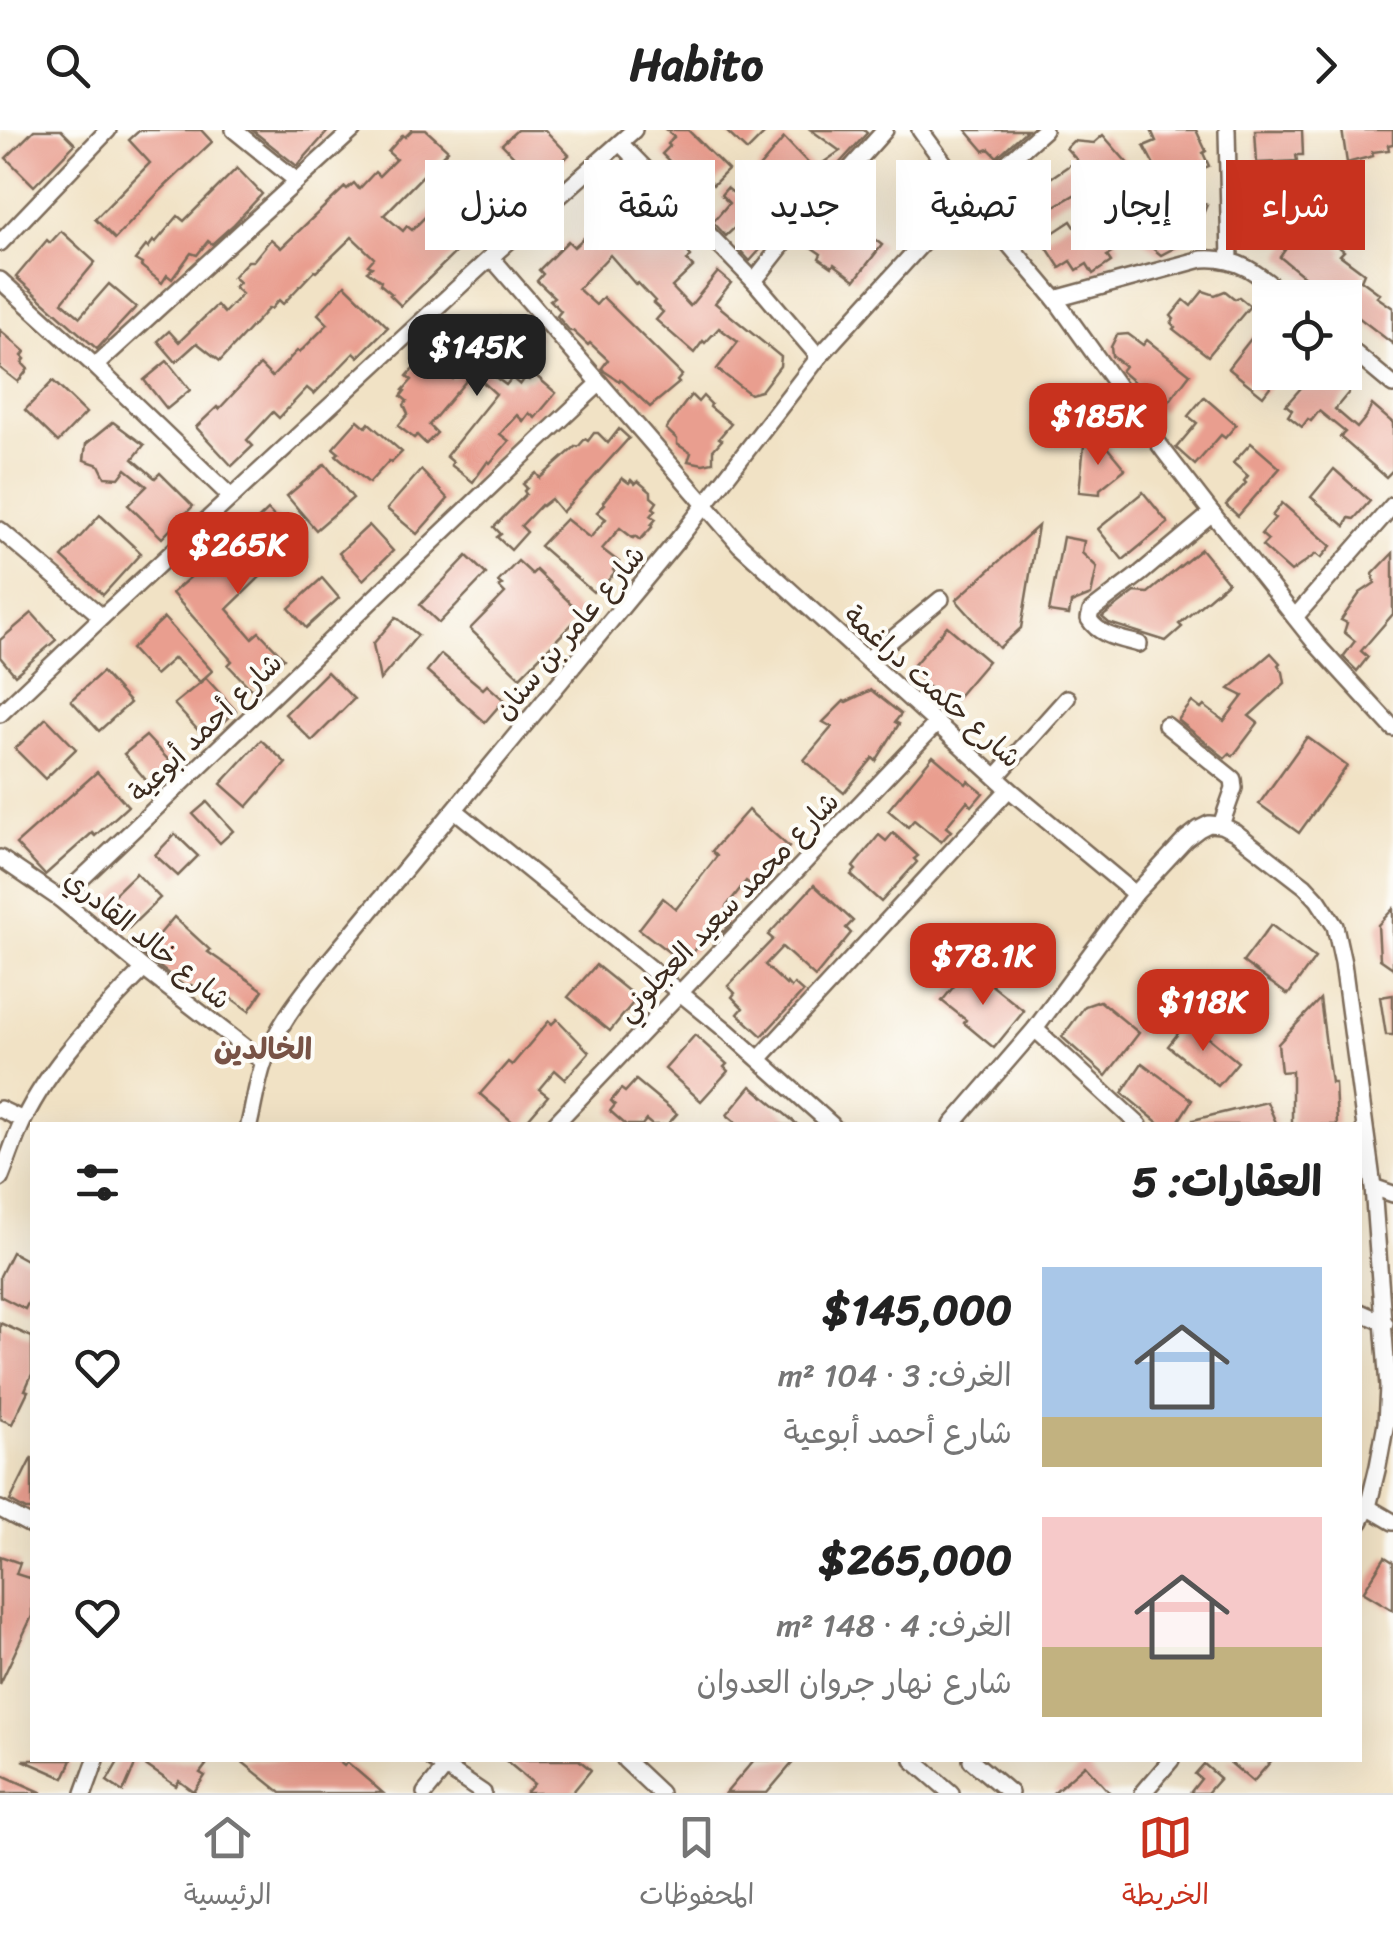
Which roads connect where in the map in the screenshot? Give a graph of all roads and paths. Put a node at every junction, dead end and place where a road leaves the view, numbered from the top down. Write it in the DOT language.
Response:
graph roads {
  1 [pos="108,130"];
  2 [pos="234,130"];
  3 [pos="353,130"];
  4 [pos="634,130"];
  5 [pos="885,130"];
  6 [pos="920,130"];
  7 [pos="1044,130"];
  8 [pos="1227,130"];
  9 [pos="620,143"];
  10 [pos="942,160"];
  11 [pos="1010,160"];
  12 [pos="297,181"];
  13 [pos="0,243"];
  14 [pos="917,250"];
  15 [pos="1014,250"];
  16 [pos="491,257"];
  17 [pos="1230,260"];
  18 [pos="0,280"];
  19 [pos="1263,280"];
  20 [pos="754,282"];
  21 [pos="1055,299"];
  22 [pos="819,357"];
  23 [pos="1362,359"];
  24 [pos="95,366"];
  25 [pos="600,382"];
  26 [pos="1393,384"];
  27 [pos="231,497"];
  28 [pos="1393,504"];
  29 [pos="704,506"];
  30 [pos="1212,512"];
  31 [pos="0,530"];
  32 [pos="941,599"];
  33 [pos="102,616"];
  34 [pos="1295,617"];
  35 [pos="1139,644"];
  36 [pos="867,660"];
  37 [pos="1067,698"];
  38 [pos="0,714"];
  39 [pos="937,723"];
  40 [pos="1166,725"];
  41 [pos="1393,728"];
  42 [pos="996,777"];
  43 [pos="1010,788"];
  44 [pos="454,810"];
  45 [pos="1222,825"];
  46 [pos="0,858"];
  47 [pos="1135,894"];
  48 [pos="60,899"];
  49 [pos="144,969"];
  50 [pos="680,992"];
  51 [pos="1034,1029"];
  52 [pos="759,1059"];
  53 [pos="264,1062"];
  54 [pos="0,1109"];
  55 [pos="24,1120"];
  56 [pos="250,1122"];
  57 [pos="557,1122"];
  58 [pos="823,1122"];
  59 [pos="955,1122"];
  60 [pos="1136,1122"];
  61 [pos="0,1179"];
  62 [pos="1373,1188"];
  63 [pos="1393,1194"];
  64 [pos="1362,1313"];
  65 [pos="1385,1323"];
  66 [pos="1390,1387"];
  67 [pos="0,1509"];
  68 [pos="1363,1511"];
  69 [pos="1393,1522"];
  70 [pos="30,1525"];
  71 [pos="95,1762"];
  72 [pos="627,1762"];
  73 [pos="916,1762"];
  74 [pos="972,1762"];
  75 [pos="1169,1762"];
  76 [pos="440,1764"];
  77 [pos="84,1793"];
  78 [pos="425,1793"];
  79 [pos="483,1793"];
  80 [pos="660,1793"];
  81 [pos="951,1793"];
  82 [pos="1008,1793"];
  83 [pos="1143,1793"];
  1 -- 13 [label="street"];
  2 -- 12 [label="street"];
  3 -- 12 [label="street"];
  4 -- 9 [label="street"];
  5 -- 20 [label="street"];
  6 -- 10 [label="street"];
  7 -- 11 [label="street, شارع عامر بن سنان"];
  8 -- 17 [label="street"];
  9 -- 16 [label="street"];
  9 -- 20 [label="street"];
  12 -- 24 [label="street"];
  14 -- 22 [label="street, شارع عامر بن سنان"];
  15 -- 21 [label="street"];
  16 -- 25 [label="street, شارع حكمت دراغمة"];
  16 -- 27 [label="street"];
  17 -- 19 [label="street"];
  17 -- 21 [label="street"];
  18 -- 24 [label="street"];
  20 -- 22 [label="street"];
  21 -- 30 [label="street"];
  22 -- 29 [label="street, شارع عامر بن سنان"];
  23 -- 26 [label="street"];
  24 -- 27 [label="street"];
  25 -- 29 [label="street, شارع حكمت دراغمة"];
  25 -- 48 [label="street, شارع أحمد أبوعية"];
  27 -- 33 [label="street"];
  28 -- 34 [label="street"];
  29 -- 36 [label="street, شارع حكمت دراغمة"];
  29 -- 44 [label="street, شارع عامر بن سنان"];
  30 -- 34 [label="street"];
  30 -- 35 [label="street"];
  31 -- 33 [label="street"];
  32 -- 36 [label="street"];
  33 -- 38 [label="street"];
  34 -- 41 [label="street"];
  36 -- 39 [label="street, شارع حكمت دراغمة"];
  37 -- 42 [label="street"];
  39 -- 42 [label="street, شارع حكمت دراغمة"];
  39 -- 50 [label="street, شارع محمد سعيد العجلوني"];
  40 -- 45 [label="street"];
  42 -- 43 [label="street, شارع حكمت دراغمة"];
  43 -- 47 [label="street, شارع حكمت دراغمة"];
  43 -- 52 [label="street"];
  44 -- 50 [label="street"];
  44 -- 53 [label="street, شارع عامر بن سنان"];
  45 -- 47 [label="street"];
  45 -- 62 [label="street"];
  46 -- 48 [label="street, شارع خالد القادري"];
  47 -- 51 [label="street"];
  48 -- 49 [label="street, شارع خالد القادري"];
  49 -- 53 [label="street, شارع خالد القادري"];
  49 -- 55 [label="street"];
  50 -- 52 [label="street"];
  50 -- 57 [label="street, شارع محمد سعيد العجلوني"];
  51 -- 59 [label="street"];
  51 -- 60 [label="street"];
  52 -- 58 [label="street"];
  53 -- 56 [label="street, شارع عامر بن سنان"];
  54 -- 55 [label="street"];
  55 -- 61 [label="street"];
  62 -- 63 [label="street"];
  62 -- 65 [label="street"];
  64 -- 65 [label="street"];
  65 -- 66 [label="street"];
  66 -- 68 [label="street"];
  67 -- 70 [label="street"];
  68 -- 69 [label="street"];
  71 -- 77 [label="street"];
  72 -- 80 [label="street"];
  73 -- 81 [label="street"];
  74 -- 82 [label="street"];
  75 -- 83 [label="street"];
  76 -- 78 [label="street"];
  76 -- 79 [label="street"];
}
